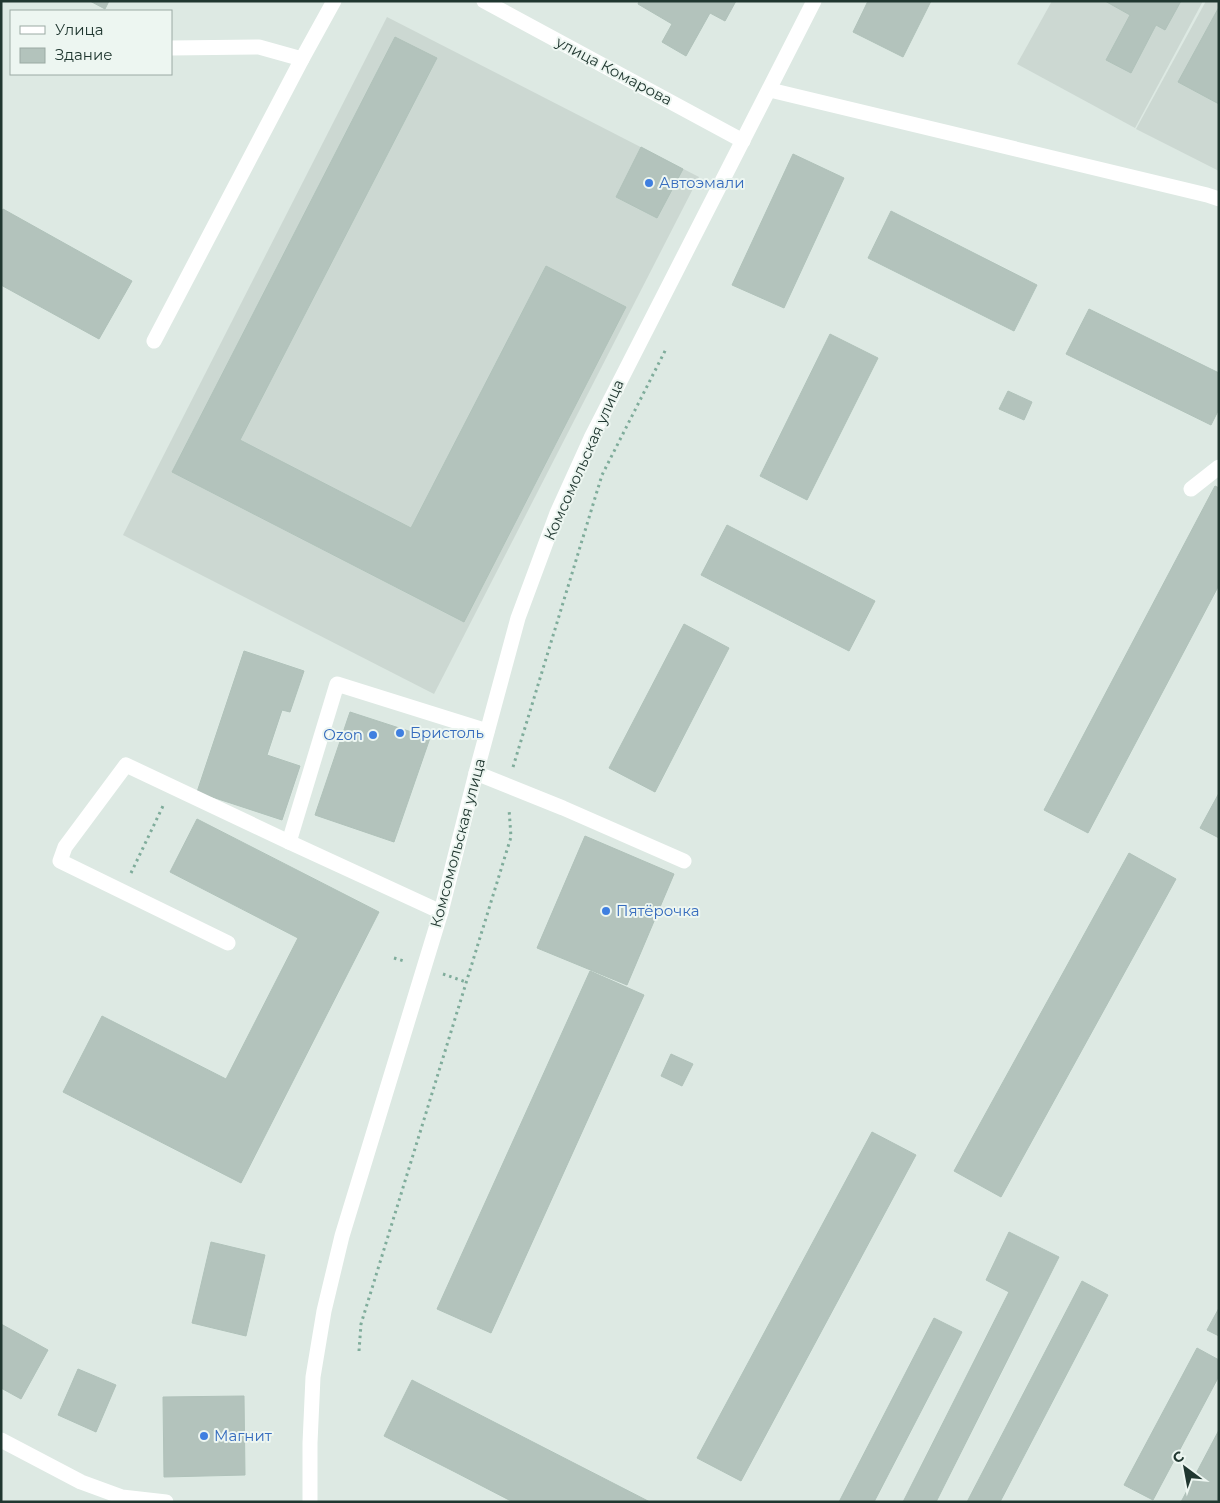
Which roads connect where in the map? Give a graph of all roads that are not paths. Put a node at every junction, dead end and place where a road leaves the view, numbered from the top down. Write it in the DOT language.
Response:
graph roads {
  1 [pos="334,1"];
  2 [pos="484,1"];
  3 [pos="814,1"];
  4 [pos="172,48"];
  5 [pos="302,59"];
  6 [pos="770,90"];
  7 [pos="743,141"];
  8 [pos="1219,199"];
  9 [pos="154,341"];
  10 [pos="1219,467"];
  11 [pos="1191,489"];
  12 [pos="487,731"];
  13 [pos="476,773"];
  14 [pos="289,842"];
  15 [pos="684,861"];
  16 [pos="441,912"];
  17 [pos="228,943"];
  18 [pos="1,1440"];
  19 [pos="166,1502"];
  20 [pos="310,1502"];
  1 -- 5 [label="street"];
  2 -- 7 [label="street, улица Комарова"];
  3 -- 6 [label="street, Комсомольская улица"];
  4 -- 5 [label="street"];
  5 -- 9 [label="street"];
  6 -- 7 [label="street, Комсомольская улица"];
  6 -- 8 [label="street"];
  7 -- 12 [label="street, Комсомольская улица"];
  10 -- 11 [label="street"];
  12 -- 13 [label="street, Комсомольская улица"];
  12 -- 14 [label="street"];
  13 -- 15 [label="street"];
  13 -- 16 [label="street, Комсомольская улица"];
  14 -- 16 [label="street"];
  14 -- 17 [label="street"];
  16 -- 20 [label="street, Комсомольская улица"];
  18 -- 19 [label="street"];
}
